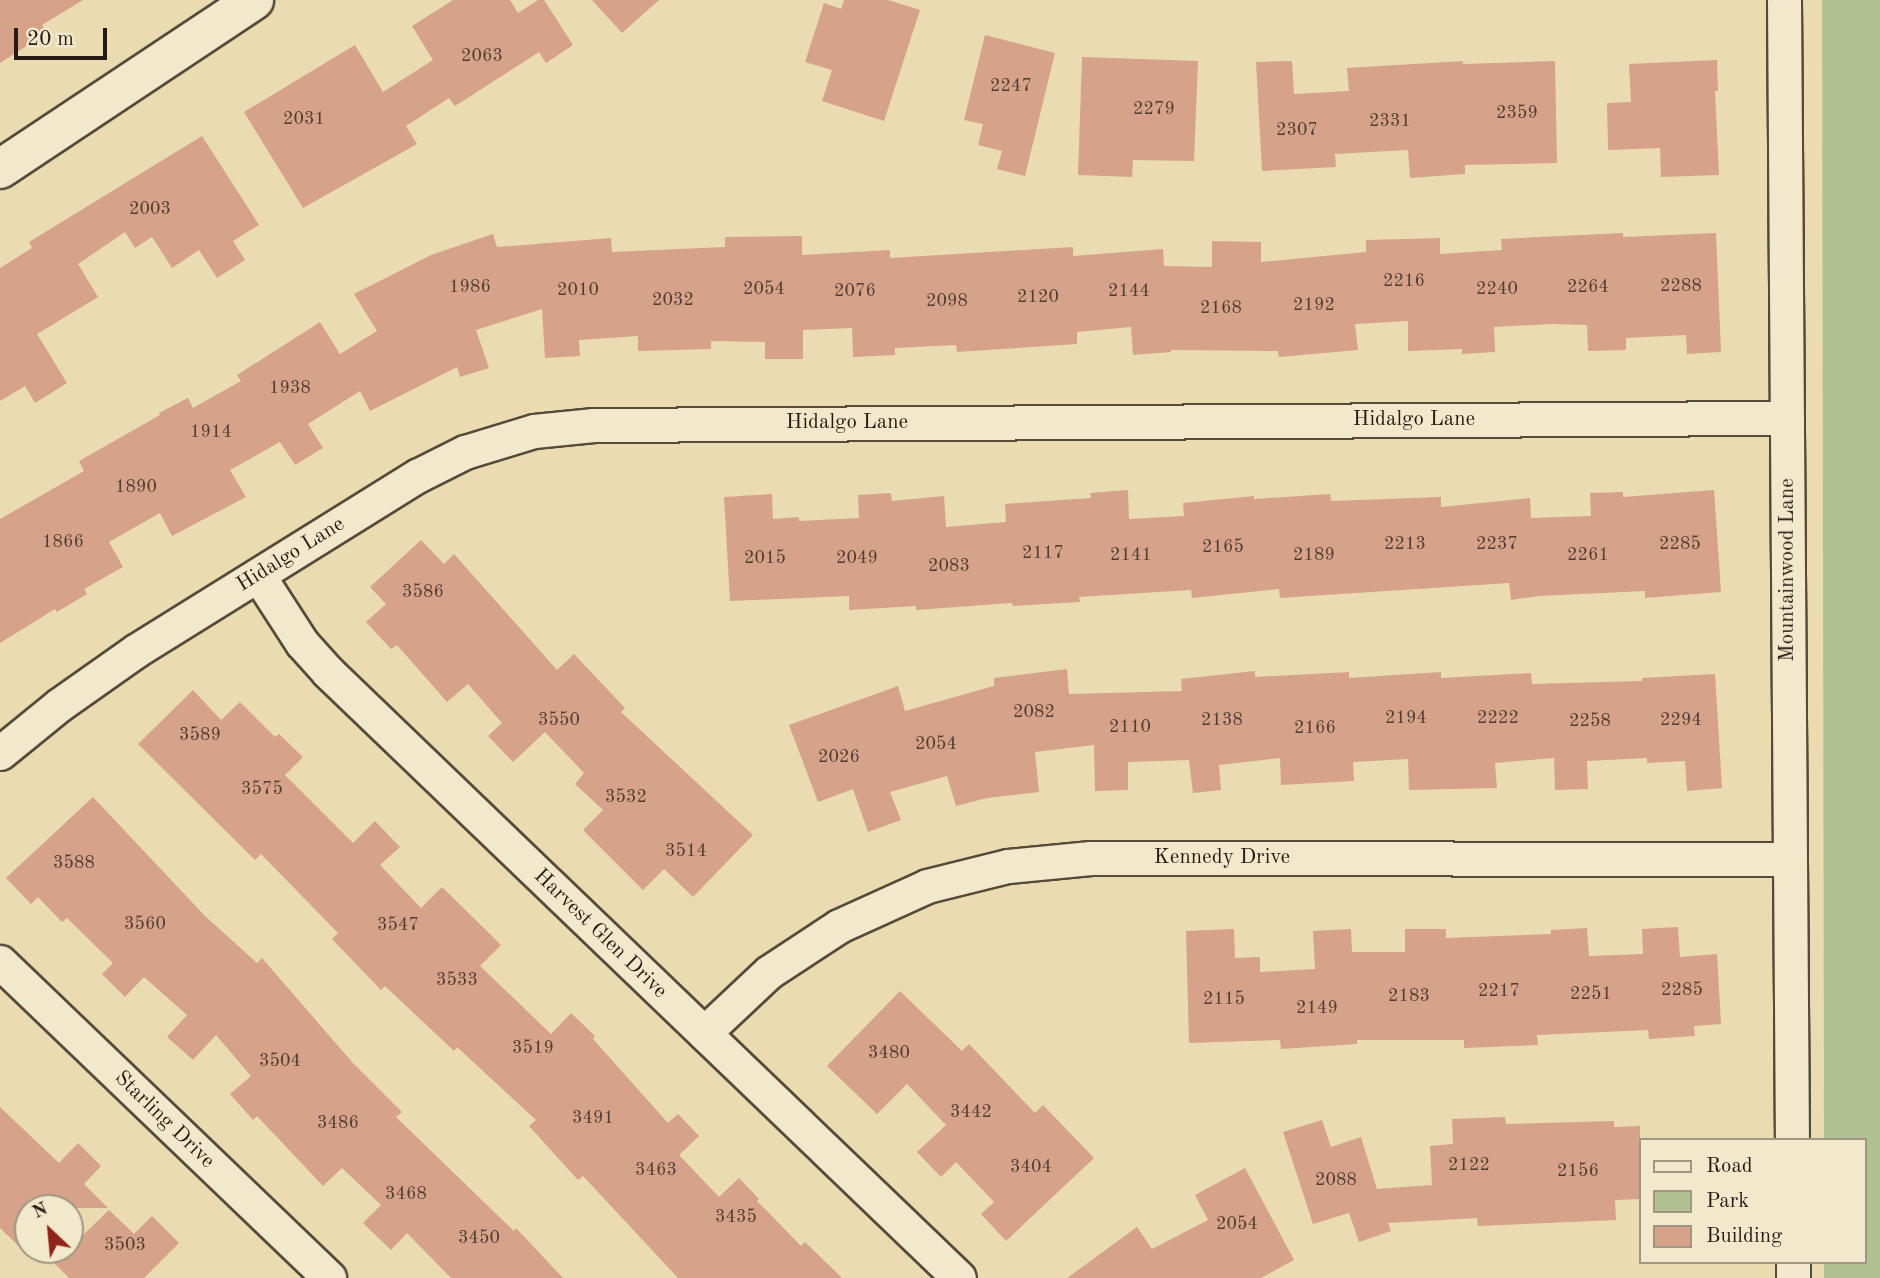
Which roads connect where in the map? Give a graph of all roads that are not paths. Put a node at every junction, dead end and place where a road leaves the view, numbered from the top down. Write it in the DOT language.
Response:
graph roads {
  1 [pos="254,0"];
  2 [pos="1784,0"];
  3 [pos="0,169"];
  4 [pos="1787,418"];
  5 [pos="258,575"];
  6 [pos="0,753"];
  7 [pos="1790,859"];
  8 [pos="0,962"];
  9 [pos="704,1033"];
  10 [pos="1792,1138"];
  11 [pos="329,1278"];
  12 [pos="959,1278"];
  1 -- 3 [label="street"];
  2 -- 4 [label="street, Mountainwood Lane"];
  4 -- 5 [label="street, Hidalgo Lane"];
  4 -- 7 [label="street, Mountainwood Lane"];
  5 -- 6 [label="street, Hidalgo Lane"];
  5 -- 9 [label="street, Harvest Glen Drive"];
  7 -- 9 [label="street, Kennedy Drive"];
  7 -- 10 [label="street, Mountainwood Lane"];
  8 -- 11 [label="street, Starling Drive"];
  9 -- 12 [label="street, Harvest Glen Drive"];
}
